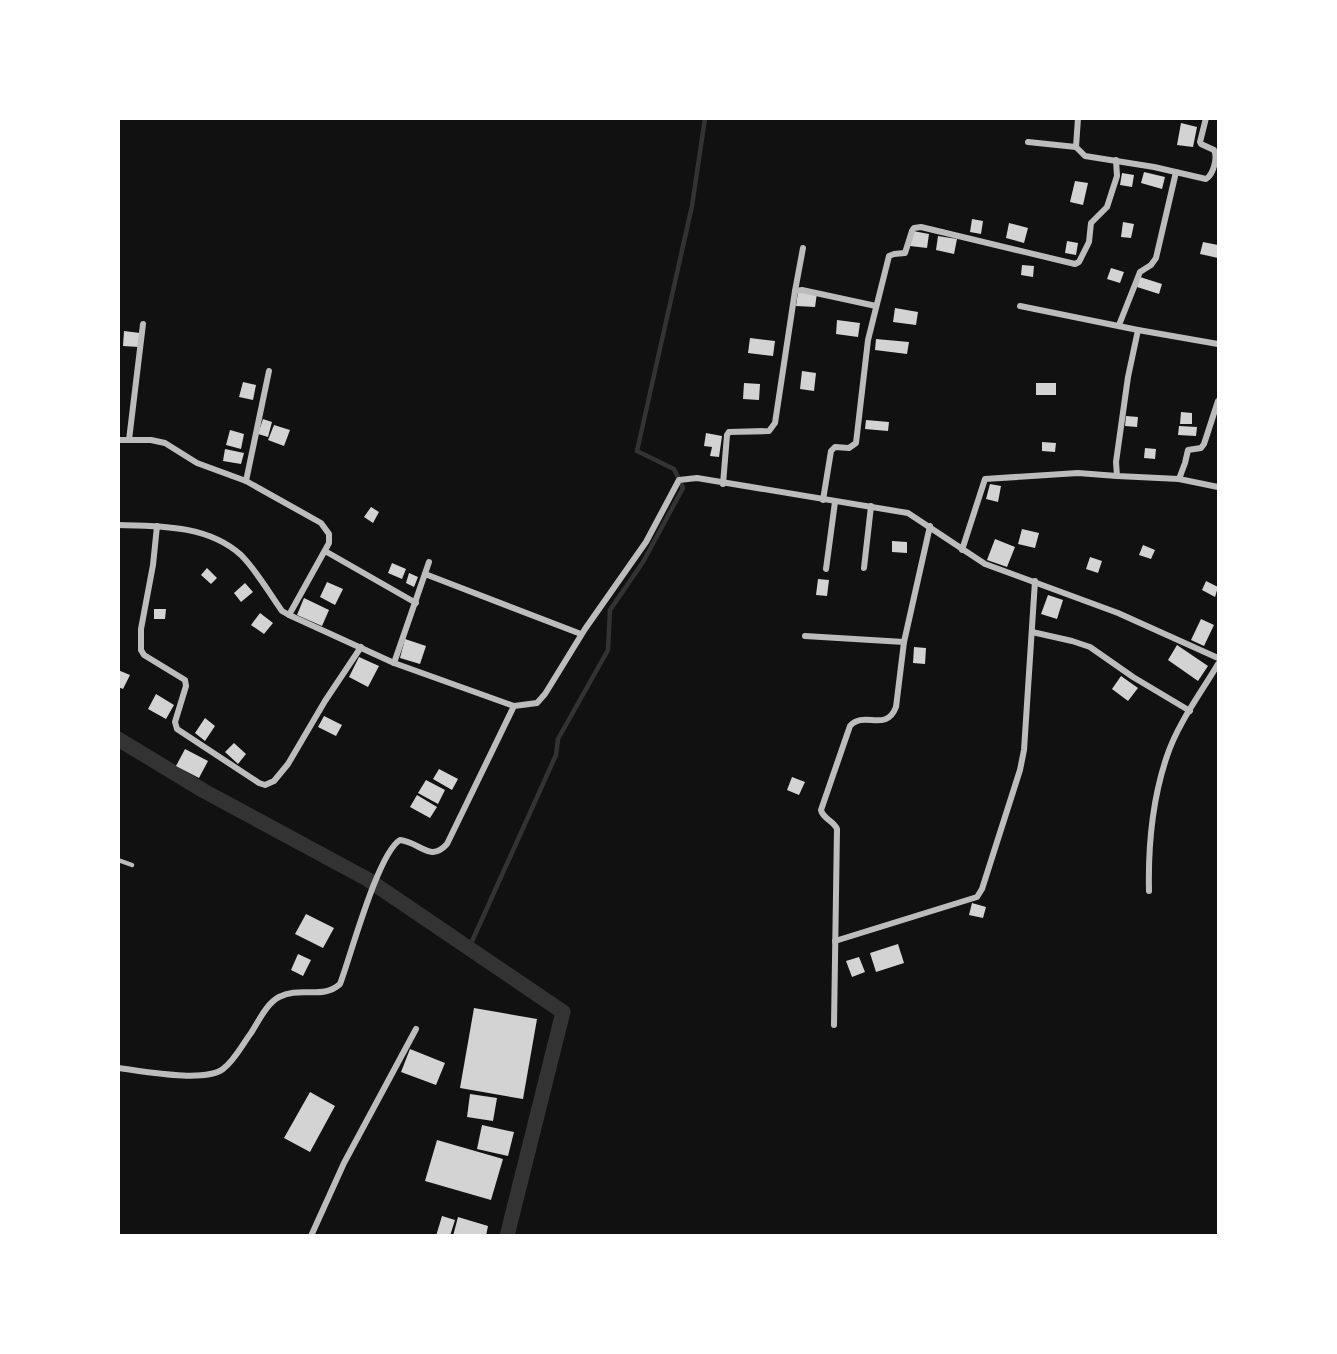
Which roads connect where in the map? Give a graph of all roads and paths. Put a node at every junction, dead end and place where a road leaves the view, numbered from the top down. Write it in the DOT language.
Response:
graph roads {
  1 [pos="1078,118"];
  2 [pos="1206,118"];
  3 [pos="1028,141"];
  4 [pos="1076,147"];
  5 [pos="1116,160"];
  6 [pos="1176,172"];
  7 [pos="803,248"];
  8 [pos="795,291"];
  9 [pos="876,306"];
  10 [pos="1020,306"];
  11 [pos="143,324"];
  12 [pos="1119,325"];
  13 [pos="1138,330"];
  14 [pos="1218,344"];
  15 [pos="269,371"];
  16 [pos="1218,401"];
  17 [pos="118,440"];
  18 [pos="129,440"];
  19 [pos="1117,476"];
  20 [pos="1179,479"];
  21 [pos="246,481"];
  22 [pos="723,484"];
  23 [pos="1218,487"];
  24 [pos="823,500"];
  25 [pos="836,502"];
  26 [pos="872,506"];
  27 [pos="118,525"];
  28 [pos="157,526"];
  29 [pos="930,526"];
  30 [pos="325,550"];
  31 [pos="962,550"];
  32 [pos="429,562"];
  33 [pos="864,568"];
  34 [pos="826,569"];
  35 [pos="425,574"];
  36 [pos="1035,581"];
  37 [pos="416,603"];
  38 [pos="289,615"];
  39 [pos="1032,632"];
  40 [pos="581,634"];
  41 [pos="805,636"];
  42 [pos="904,642"];
  43 [pos="361,647"];
  44 [pos="1218,658"];
  45 [pos="394,663"];
  46 [pos="1218,664"];
  47 [pos="514,706"];
  48 [pos="1190,711"];
  49 [pos="118,860"];
  50 [pos="132,865"];
  51 [pos="1149,891"];
  52 [pos="835,941"];
  53 [pos="834,1025"];
  54 [pos="416,1029"];
  55 [pos="118,1068"];
  56 [pos="310,1236"];
  1 -- 4 [label="street"];
  2 -- 6 [label="street"];
  3 -- 4 [label="street"];
  4 -- 5 [label="street"];
  5 -- 6 [label="street"];
  5 -- 9 [label="street"];
  6 -- 12 [label="street"];
  7 -- 8 [label="street"];
  8 -- 9 [label="street"];
  8 -- 22 [label="street"];
  9 -- 24 [label="street"];
  10 -- 12 [label="street"];
  11 -- 18 [label="street"];
  12 -- 13 [label="street"];
  13 -- 14 [label="street"];
  13 -- 19 [label="street"];
  15 -- 21 [label="street"];
  16 -- 20 [label="street"];
  17 -- 18 [label="street"];
  18 -- 21 [label="street"];
  19 -- 20 [label="street"];
  19 -- 31 [label="street"];
  20 -- 23 [label="street"];
  21 -- 30 [label="street"];
  22 -- 24 [label="street"];
  22 -- 40 [label="street"];
  24 -- 25 [label="street"];
  25 -- 26 [label="street"];
  25 -- 34 [label="street"];
  26 -- 29 [label="street"];
  26 -- 33 [label="street"];
  27 -- 28 [label="street"];
  28 -- 38 [label="street"];
  28 -- 43 [label="street"];
  29 -- 31 [label="street"];
  29 -- 42 [label="street"];
  30 -- 37 [label="street"];
  30 -- 38 [label="street"];
  31 -- 36 [label="street"];
  32 -- 35 [label="street"];
  35 -- 37 [label="street"];
  35 -- 40 [label="street"];
  36 -- 39 [label="street"];
  36 -- 44 [label="street"];
  37 -- 45 [label="street"];
  38 -- 43 [label="street"];
  39 -- 48 [label="street"];
  39 -- 52 [label="street"];
  40 -- 47 [label="street"];
  41 -- 42 [label="street"];
  42 -- 52 [label="street"];
  43 -- 45 [label="street"];
  45 -- 47 [label="street"];
  46 -- 48 [label="street"];
  47 -- 55 [label="street"];
  48 -- 51 [label="street"];
  49 -- 50 [label="lane"];
  52 -- 53 [label="street"];
  54 -- 56 [label="street"];
}
